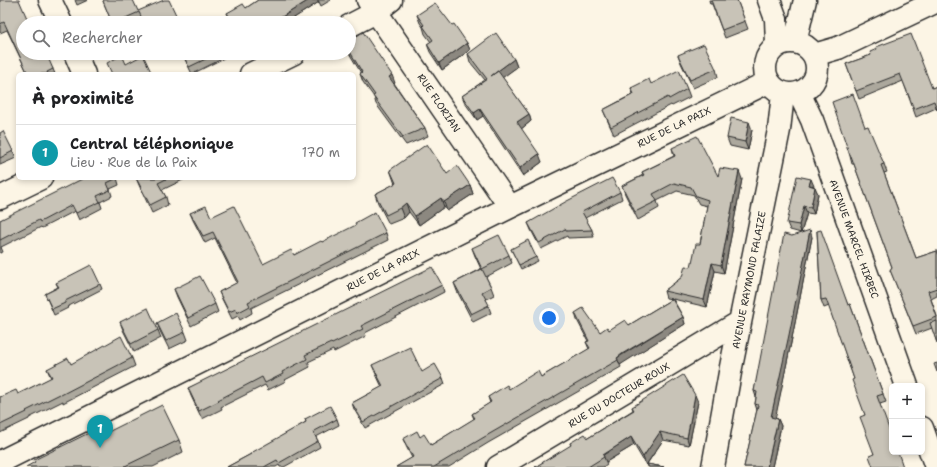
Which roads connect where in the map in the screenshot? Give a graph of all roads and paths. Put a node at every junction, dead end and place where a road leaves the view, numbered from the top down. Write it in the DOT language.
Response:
graph roads {
  1 [pos="50,0"];
  2 [pos="769,0"];
  3 [pos="805,0"];
  4 [pos="937,1"];
  5 [pos="378,4"];
  6 [pos="58,16"];
  7 [pos="356,21"];
  8 [pos="786,44"];
  9 [pos="814,55"];
  10 [pos="78,60"];
  11 [pos="280,60"];
  12 [pos="83,72"];
  13 [pos="255,72"];
  14 [pos="784,90"];
  15 [pos="37,180"];
  16 [pos="0,198"];
  17 [pos="510,207"];
  18 [pos="740,322"];
  19 [pos="906,383"];
  20 [pos="925,436"];
  21 [pos="0,462"];
  22 [pos="498,467"];
  23 [pos="713,467"];
  24 [pos="936,467"];
  1 -- 6 [label="street"];
  2 -- 8 [label="street"];
  3 -- 8 [label="street"];
  4 -- 9 [label="street"];
  5 -- 7 [label="street"];
  5 -- 17 [label="street, RUE FLORIAN"];
  8 -- 9 [label="street"];
  8 -- 14 [label="street"];
  9 -- 14 [label="street"];
  10 -- 12 [label="street"];
  11 -- 13 [label="street"];
  14 -- 17 [label="street, RUE DE LA PAIX"];
  14 -- 18 [label="street, AVENUE RAYMOND FALAIZE"];
  14 -- 19 [label="street, AVENUE MARCEL HIRBEC"];
  15 -- 16 [label="street"];
  17 -- 21 [label="street, RUE DE LA PAIX"];
  18 -- 22 [label="street, RUE DU DOCTEUR ROUX"];
  18 -- 23 [label="street, AVENUE RAYMOND FALAIZE"];
  20 -- 24 [label="street"];
}
